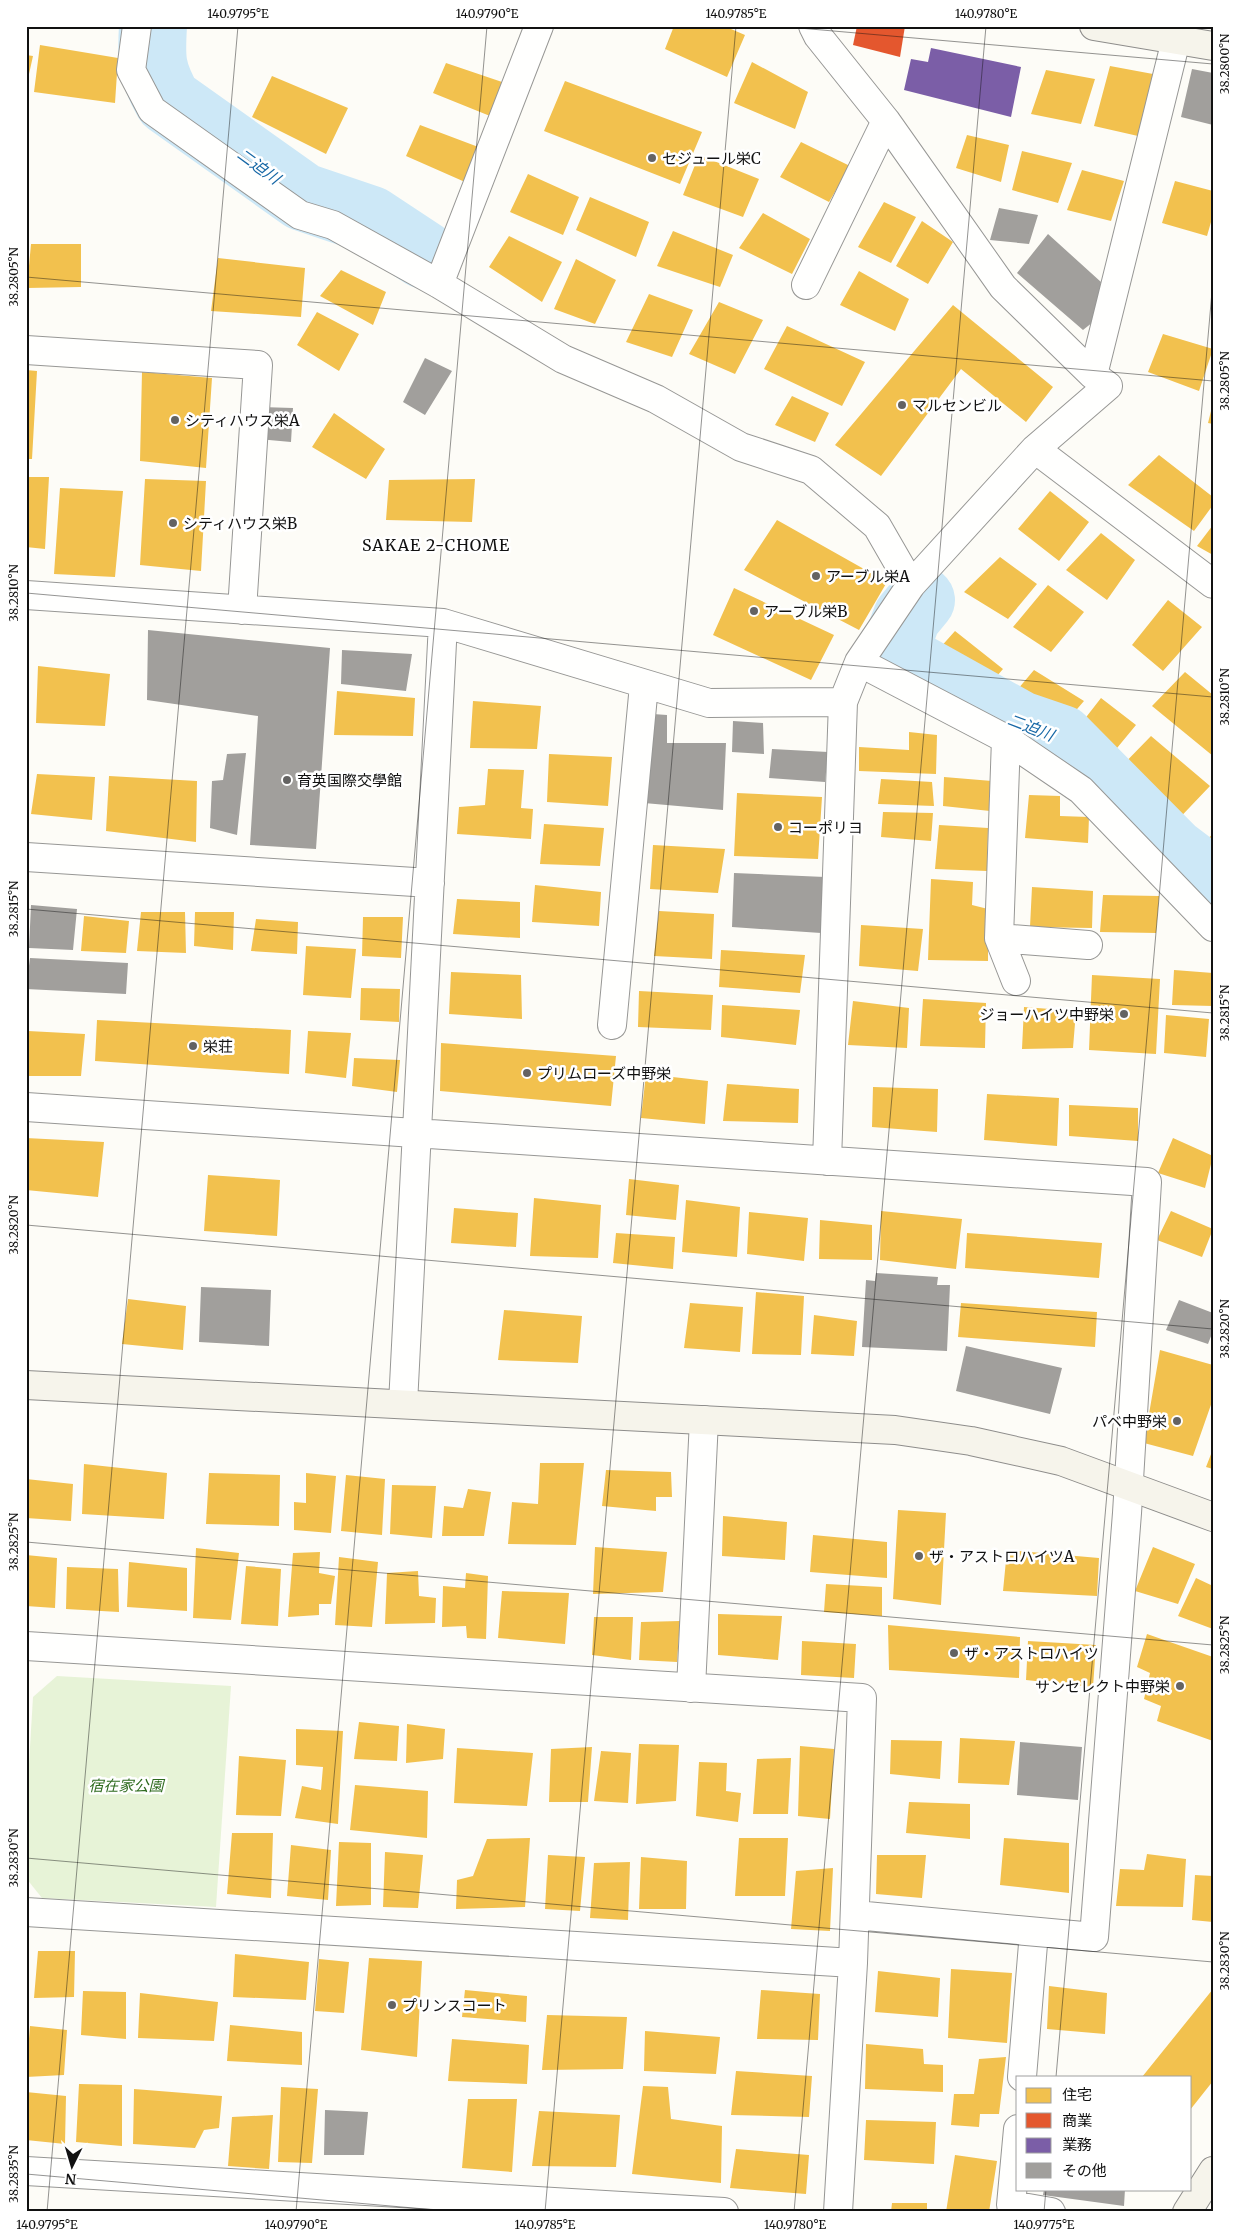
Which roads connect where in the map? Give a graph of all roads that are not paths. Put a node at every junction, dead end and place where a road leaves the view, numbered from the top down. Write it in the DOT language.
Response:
graph roads {
  1 [pos="137,26"];
  2 [pos="539,26"];
  3 [pos="813,26"];
  4 [pos="1094,26"];
  5 [pos="1176,40"];
  6 [pos="1213,46"];
  7 [pos="886,121"];
  8 [pos="439,284"];
  9 [pos="806,285"];
  10 [pos="26,350"];
  11 [pos="1093,375"];
  12 [pos="1035,448"];
  13 [pos="1213,584"];
  14 [pos="911,585"];
  15 [pos="26,596"];
  16 [pos="242,610"];
  17 [pos="443,623"];
  18 [pos="859,662"];
  19 [pos="644,685"];
  20 [pos="843,702"];
  21 [pos="1006,739"];
  22 [pos="26,857"];
  23 [pos="430,882"];
  24 [pos="1213,927"];
  25 [pos="999,938"];
  26 [pos="1088,944"];
  27 [pos="1016,981"];
  28 [pos="612,1025"];
  29 [pos="26,1107"];
  30 [pos="417,1133"];
  31 [pos="827,1161"];
  32 [pos="26,1385"];
  33 [pos="403,1404"];
  34 [pos="704,1420"];
  35 [pos="1129,1486"];
  36 [pos="1213,1517"];
  37 [pos="26,1646"];
  38 [pos="691,1688"];
  39 [pos="26,1912"];
  40 [pos="855,1915"];
  41 [pos="1034,1932"];
  42 [pos="853,1963"];
  43 [pos="1022,2076"];
  44 [pos="1016,2151"];
  45 [pos="1213,2170"];
  46 [pos="26,2171"];
  47 [pos="724,2212"];
  48 [pos="838,2212"];
  49 [pos="1051,2212"];
  50 [pos="1187,2212"];
  1 -- 8 [label="street"];
  2 -- 8 [label="street"];
  3 -- 7 [label="street"];
  4 -- 5 [label="street"];
  5 -- 6 [label="street"];
  5 -- 11 [label="street"];
  7 -- 9 [label="street"];
  7 -- 11 [label="street"];
  8 -- 14 [label="street"];
  10 -- 16 [label="street"];
  11 -- 12 [label="street"];
  12 -- 13 [label="street"];
  12 -- 14 [label="street"];
  14 -- 18 [label="street"];
  15 -- 16 [label="street"];
  16 -- 17 [label="street"];
  17 -- 19 [label="street"];
  17 -- 23 [label="street"];
  18 -- 20 [label="street"];
  18 -- 21 [label="street"];
  19 -- 20 [label="street"];
  19 -- 28 [label="street"];
  20 -- 31 [label="street"];
  21 -- 24 [label="street"];
  21 -- 25 [label="street"];
  22 -- 23 [label="street"];
  23 -- 30 [label="street"];
  25 -- 26 [label="street"];
  25 -- 27 [label="street"];
  29 -- 30 [label="street"];
  30 -- 31 [label="street"];
  30 -- 33 [label="street"];
  31 -- 35 [label="street"];
  32 -- 33 [label="street"];
  33 -- 34 [label="street"];
  34 -- 35 [label="street"];
  34 -- 38 [label="street"];
  35 -- 36 [label="street"];
  35 -- 41 [label="street"];
  37 -- 38 [label="street"];
  38 -- 40 [label="street"];
  39 -- 42 [label="street"];
  40 -- 41 [label="street"];
  40 -- 42 [label="street"];
  41 -- 43 [label="street"];
  42 -- 48 [label="street"];
  44 -- 49 [label="street"];
  45 -- 50 [label="street"];
  46 -- 47 [label="street"];
}
